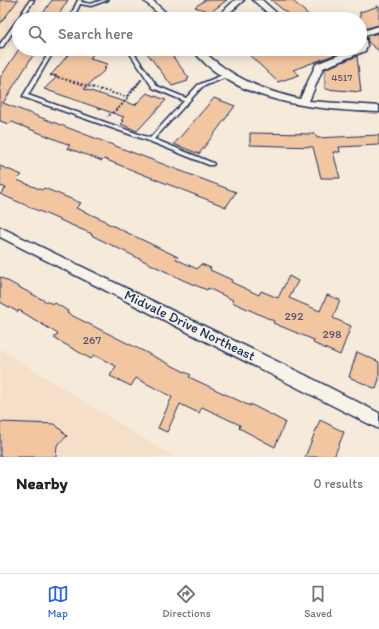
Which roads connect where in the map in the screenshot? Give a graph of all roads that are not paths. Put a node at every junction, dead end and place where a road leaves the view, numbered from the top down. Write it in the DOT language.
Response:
graph roads {
  1 [pos="32,0"];
  2 [pos="106,0"];
  3 [pos="147,0"];
  4 [pos="240,0"];
  5 [pos="257,0"];
  6 [pos="80,1"];
  7 [pos="24,12"];
  8 [pos="75,12"];
  9 [pos="161,12"];
  10 [pos="226,12"];
  11 [pos="271,12"];
  12 [pos="379,28"];
  13 [pos="12,29"];
  14 [pos="367,32"];
  15 [pos="0,47"];
  16 [pos="50,56"];
  17 [pos="134,56"];
  18 [pos="203,56"];
  19 [pos="344,56"];
  20 [pos="227,75"];
  21 [pos="187,100"];
  22 [pos="303,103"];
  23 [pos="379,109"];
  24 [pos="152,140"];
  25 [pos="211,164"];
  26 [pos="0,232"];
  27 [pos="379,421"];
  1 -- 7 [label="lane"];
  2 -- 6 [label="lane"];
  3 -- 9 [label="street"];
  4 -- 10 [label="street"];
  5 -- 11 [label="street"];
  6 -- 8 [label="lane"];
  12 -- 14 [label="street"];
  13 -- 15 [label="lane"];
  16 -- 24 [label="lane"];
  17 -- 21 [label="lane"];
  18 -- 20 [label="street"];
  19 -- 22 [label="street"];
  20 -- 21 [label="lane"];
  20 -- 22 [label="street"];
  21 -- 24 [label="lane"];
  22 -- 23 [label="street"];
  24 -- 25 [label="lane"];
  26 -- 27 [label="street, Midvale Drive Northeast"];
}
